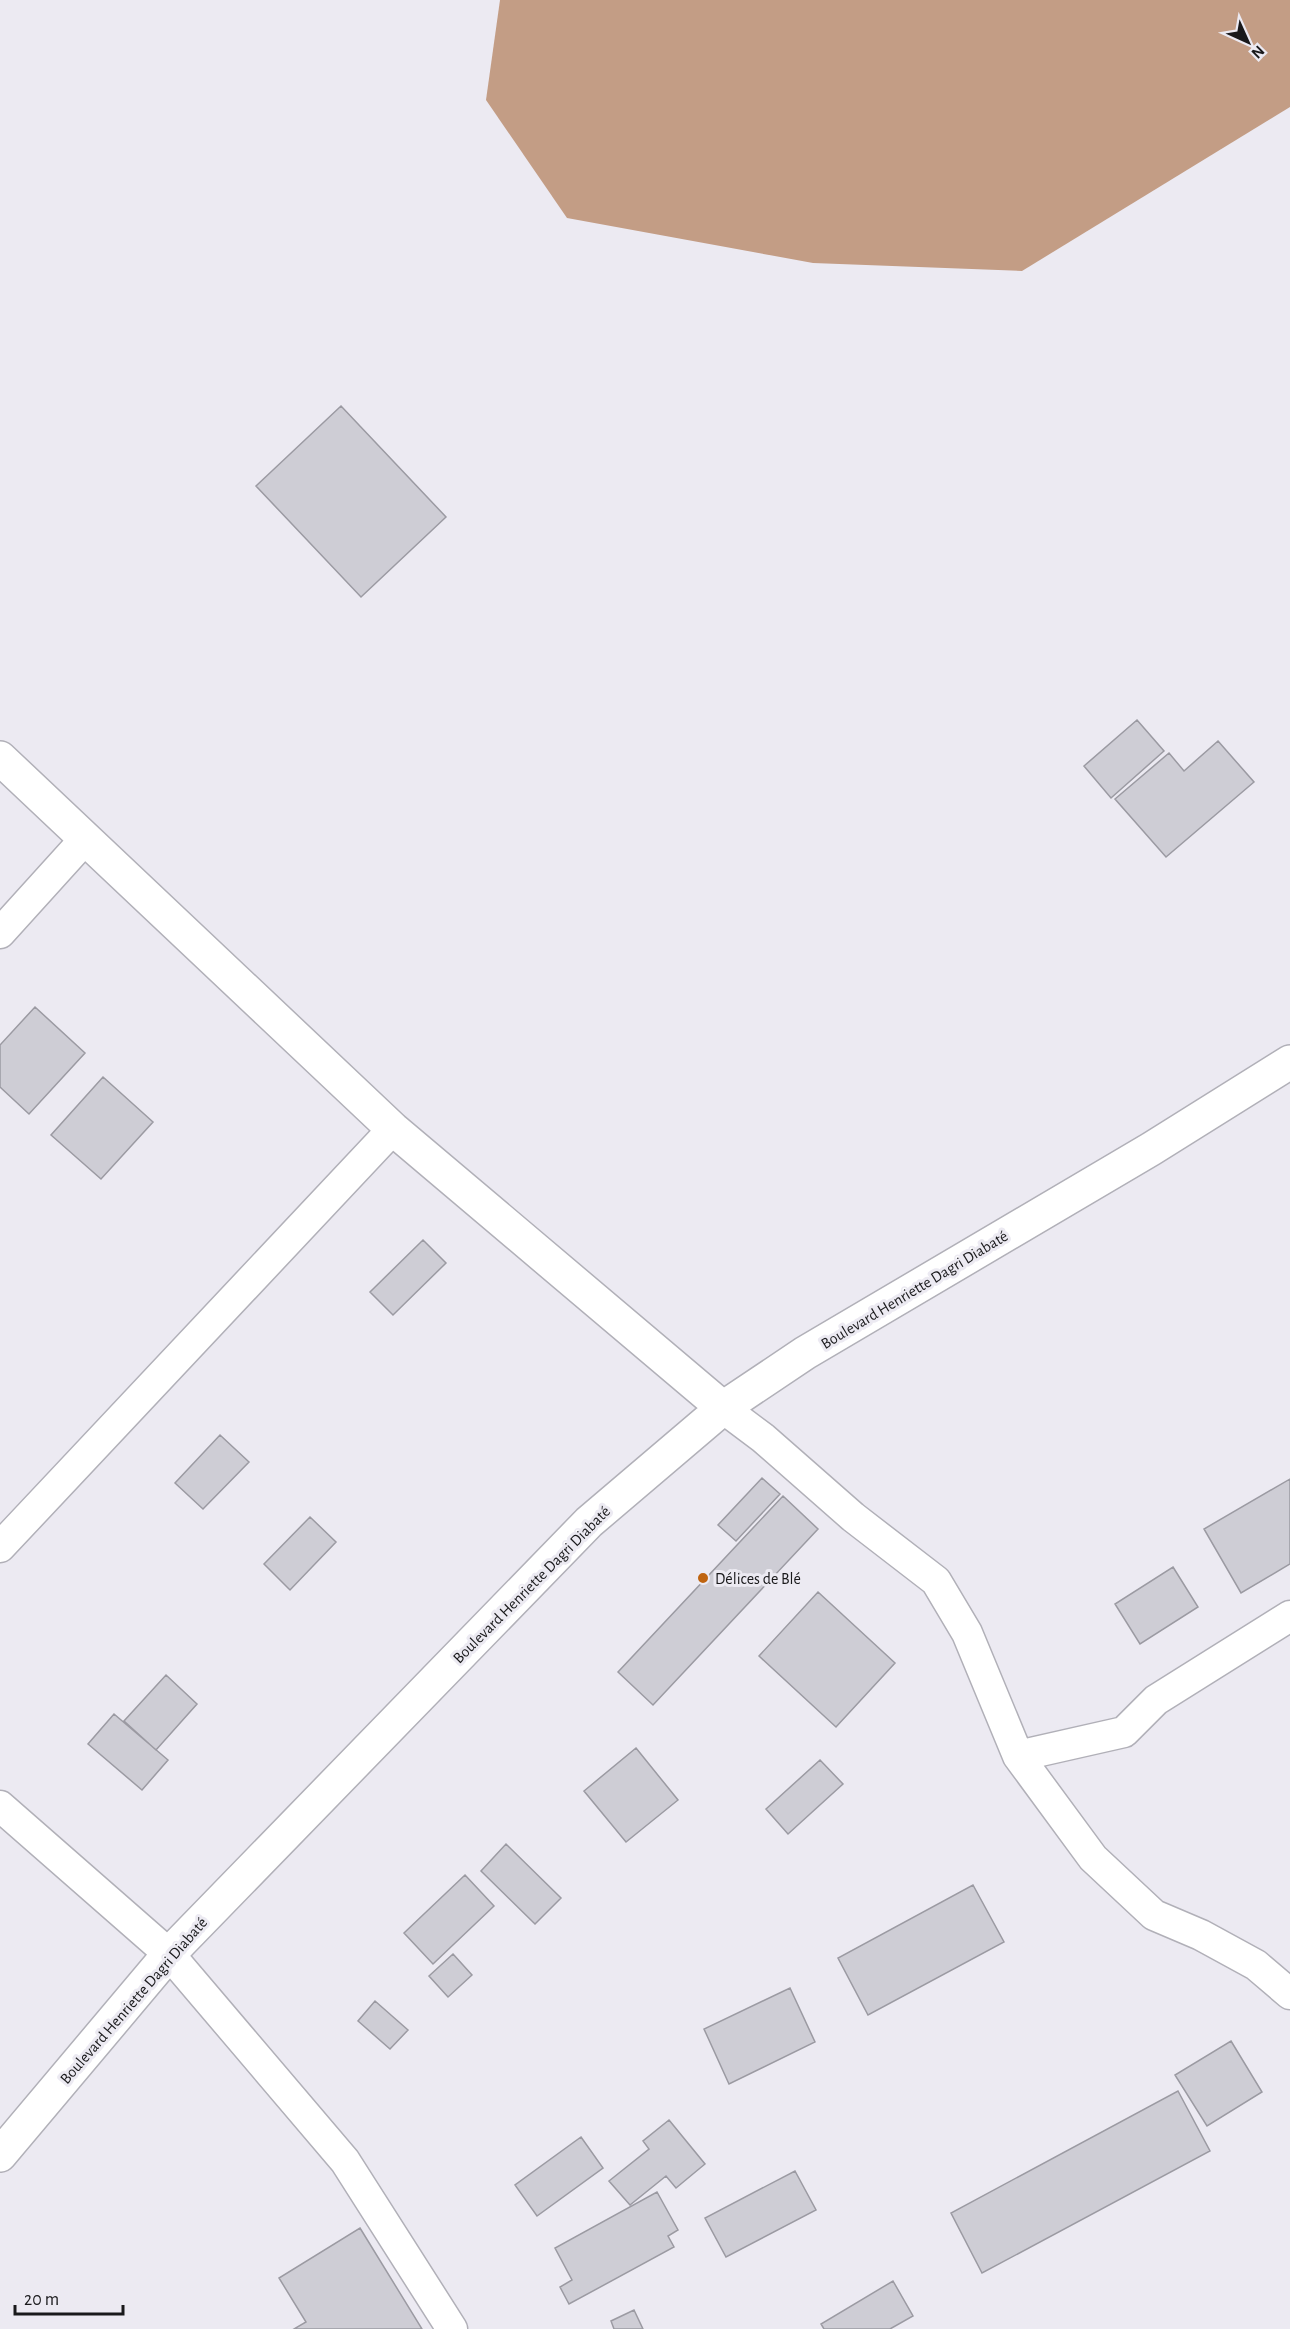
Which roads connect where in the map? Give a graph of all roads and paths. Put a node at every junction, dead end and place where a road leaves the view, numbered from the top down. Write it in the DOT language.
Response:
graph roads {
  1 [pos="0,758"];
  2 [pos="86,838"];
  3 [pos="0,933"];
  4 [pos="1290,1062"];
  5 [pos="393,1129"];
  6 [pos="723,1408"];
  7 [pos="0,1547"];
  8 [pos="1290,1616"];
  9 [pos="1018,1756"];
  10 [pos="0,1806"];
  11 [pos="169,1954"];
  12 [pos="1290,1994"];
  13 [pos="0,2155"];
  14 [pos="452,2329"];
  1 -- 2 [label="main road"];
  2 -- 3 [label="street"];
  2 -- 5 [label="main road"];
  4 -- 6 [label="main road, Boulevard Henriette Dagri Diabaté"];
  5 -- 6 [label="main road"];
  5 -- 7 [label="street"];
  6 -- 9 [label="street"];
  6 -- 11 [label="main road, Boulevard Henriette Dagri Diabaté"];
  8 -- 9 [label="street"];
  9 -- 12 [label="street"];
  10 -- 11 [label="street"];
  11 -- 13 [label="main road, Boulevard Henriette Dagri Diabaté"];
  11 -- 14 [label="street"];
}
